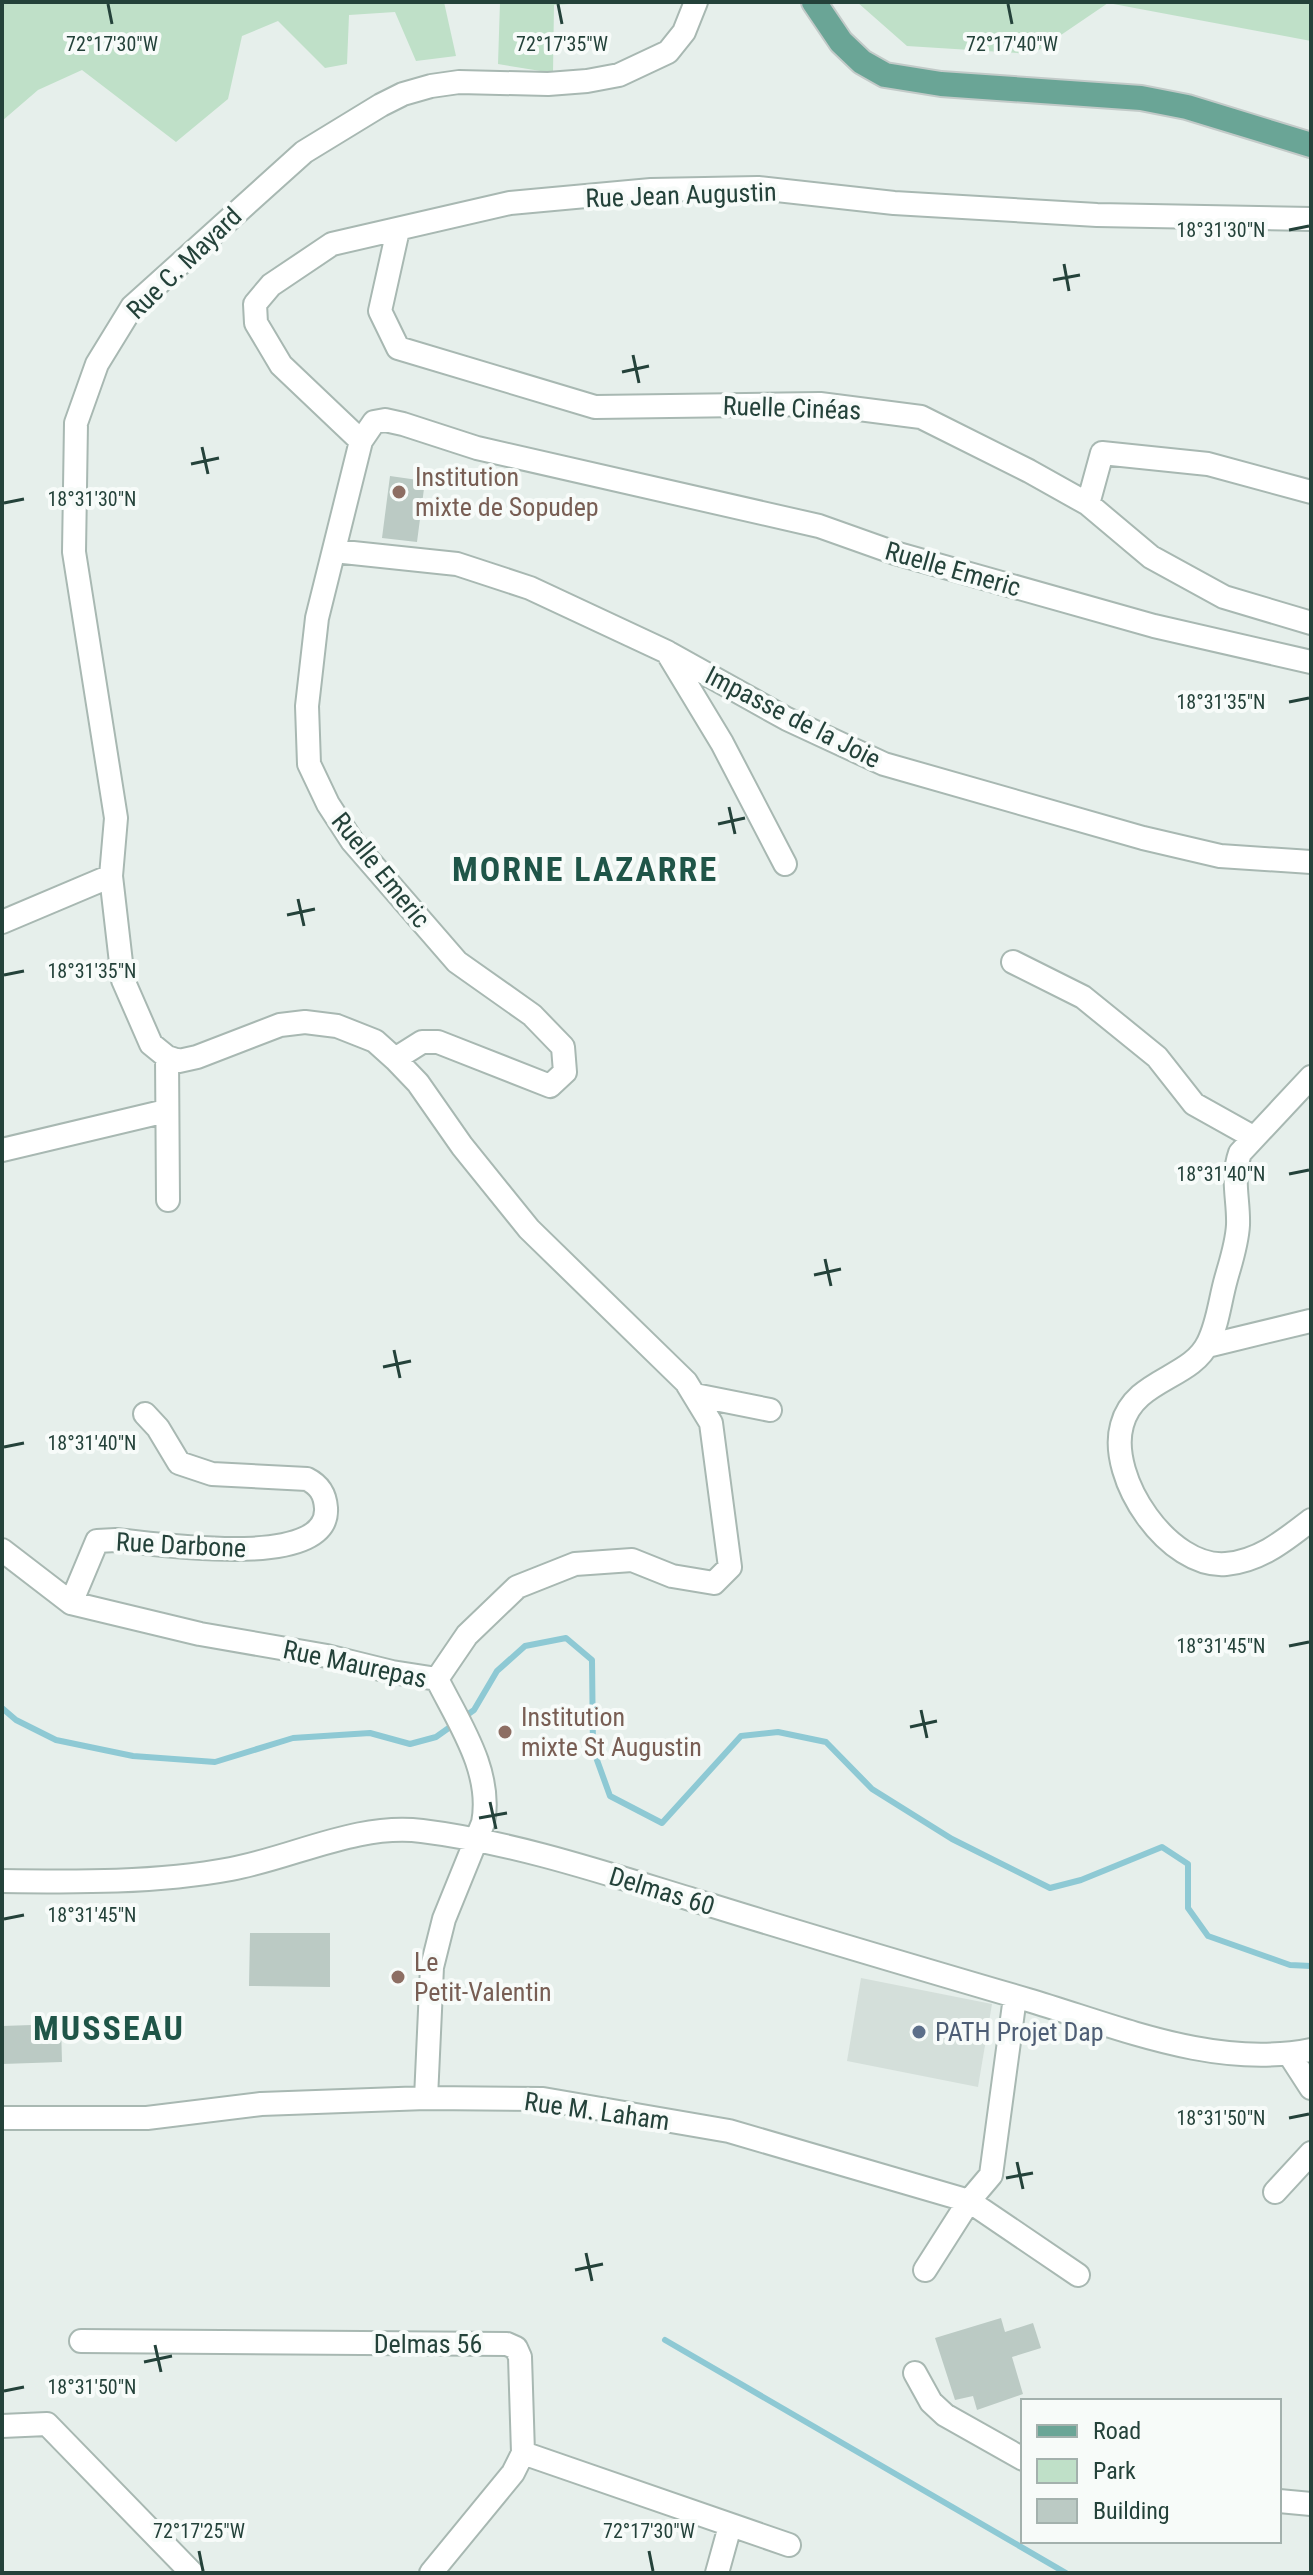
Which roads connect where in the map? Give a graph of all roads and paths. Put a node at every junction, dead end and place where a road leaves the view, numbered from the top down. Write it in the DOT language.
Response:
graph roads {
  1 [pos="696,2"];
  2 [pos="814,2"];
  3 [pos="1311,145"];
  4 [pos="1311,219"];
  5 [pos="398,230"];
  6 [pos="361,441"];
  7 [pos="1311,492"];
  8 [pos="1088,504"];
  9 [pos="334,551"];
  10 [pos="1311,623"];
  11 [pos="667,652"];
  12 [pos="1311,662"];
  13 [pos="1311,862"];
  14 [pos="785,864"];
  15 [pos="111,876"];
  16 [pos="2,922"];
  17 [pos="1013,962"];
  18 [pos="167,1057"];
  19 [pos="395,1059"];
  20 [pos="1311,1077"];
  21 [pos="166,1111"];
  22 [pos="1253,1137"];
  23 [pos="2,1150"];
  24 [pos="168,1200"];
  25 [pos="1310,1321"];
  26 [pos="1207,1346"];
  27 [pos="695,1395"];
  28 [pos="770,1410"];
  29 [pos="145,1414"];
  30 [pos="1311,1520"];
  31 [pos="2,1550"];
  32 [pos="71,1603"];
  33 [pos="437,1679"];
  34 [pos="475,1841"];
  35 [pos="2,1881"];
  36 [pos="1015,1997"];
  37 [pos="1300,2052"];
  38 [pos="1311,2088"];
  39 [pos="426,2098"];
  40 [pos="2,2118"];
  41 [pos="1311,2153"];
  42 [pos="1275,2192"];
  43 [pos="969,2201"];
  44 [pos="925,2270"];
  45 [pos="1078,2275"];
  46 [pos="81,2341"];
  47 [pos="915,2373"];
  48 [pos="2,2426"];
  49 [pos="523,2453"];
  50 [pos="1021,2458"];
  51 [pos="1281,2501"];
  52 [pos="1311,2504"];
  53 [pos="730,2526"];
  54 [pos="789,2545"];
  55 [pos="192,2573"];
  56 [pos="431,2573"];
  57 [pos="717,2573"];
  1 -- 15 [label="street, Rue C. Mayard"];
  2 -- 3 [label="main road"];
  4 -- 5 [label="street, Rue Jean Augustin"];
  5 -- 6 [label="street, Rue Jean Augustin"];
  5 -- 8 [label="street, Ruelle Cinéas"];
  6 -- 9 [label="street, Ruelle Emeric"];
  6 -- 12 [label="street, Ruelle Emeric"];
  7 -- 8 [label="street"];
  8 -- 10 [label="street, Ruelle Cinéas"];
  9 -- 11 [label="street, Impasse de la Joie"];
  9 -- 19 [label="street, Ruelle Emeric"];
  11 -- 13 [label="street, Impasse de la Joie"];
  11 -- 14 [label="street"];
  15 -- 16 [label="street"];
  15 -- 18 [label="street, Rue C. Mayard"];
  17 -- 22 [label="street"];
  18 -- 19 [label="street"];
  18 -- 21 [label="street"];
  19 -- 27 [label="street"];
  20 -- 22 [label="street"];
  21 -- 23 [label="street"];
  21 -- 24 [label="street"];
  22 -- 26 [label="street"];
  25 -- 26 [label="street"];
  26 -- 30 [label="street"];
  27 -- 28 [label="street"];
  27 -- 33 [label="street"];
  29 -- 32 [label="street, Rue Darbone"];
  31 -- 32 [label="street, Rue Maurepas"];
  32 -- 33 [label="street, Rue Maurepas"];
  33 -- 34 [label="street, Rue Maurepas"];
  34 -- 35 [label="street, Delmas 60"];
  34 -- 36 [label="street, Delmas 60"];
  34 -- 39 [label="street, Rue Maurepas"];
  36 -- 37 [label="street, Delmas 60"];
  36 -- 43 [label="street"];
  37 -- 38 [label="street"];
  39 -- 40 [label="street, Rue M. Laham"];
  39 -- 43 [label="street, Rue M. Laham"];
  41 -- 42 [label="street"];
  43 -- 44 [label="street"];
  43 -- 45 [label="street, Rue M. Laham"];
  46 -- 49 [label="street, Delmas 56"];
  47 -- 50 [label="street"];
  48 -- 55 [label="street"];
  49 -- 53 [label="street"];
  49 -- 56 [label="street"];
  51 -- 52 [label="street"];
  53 -- 54 [label="street"];
  53 -- 57 [label="street"];
}
